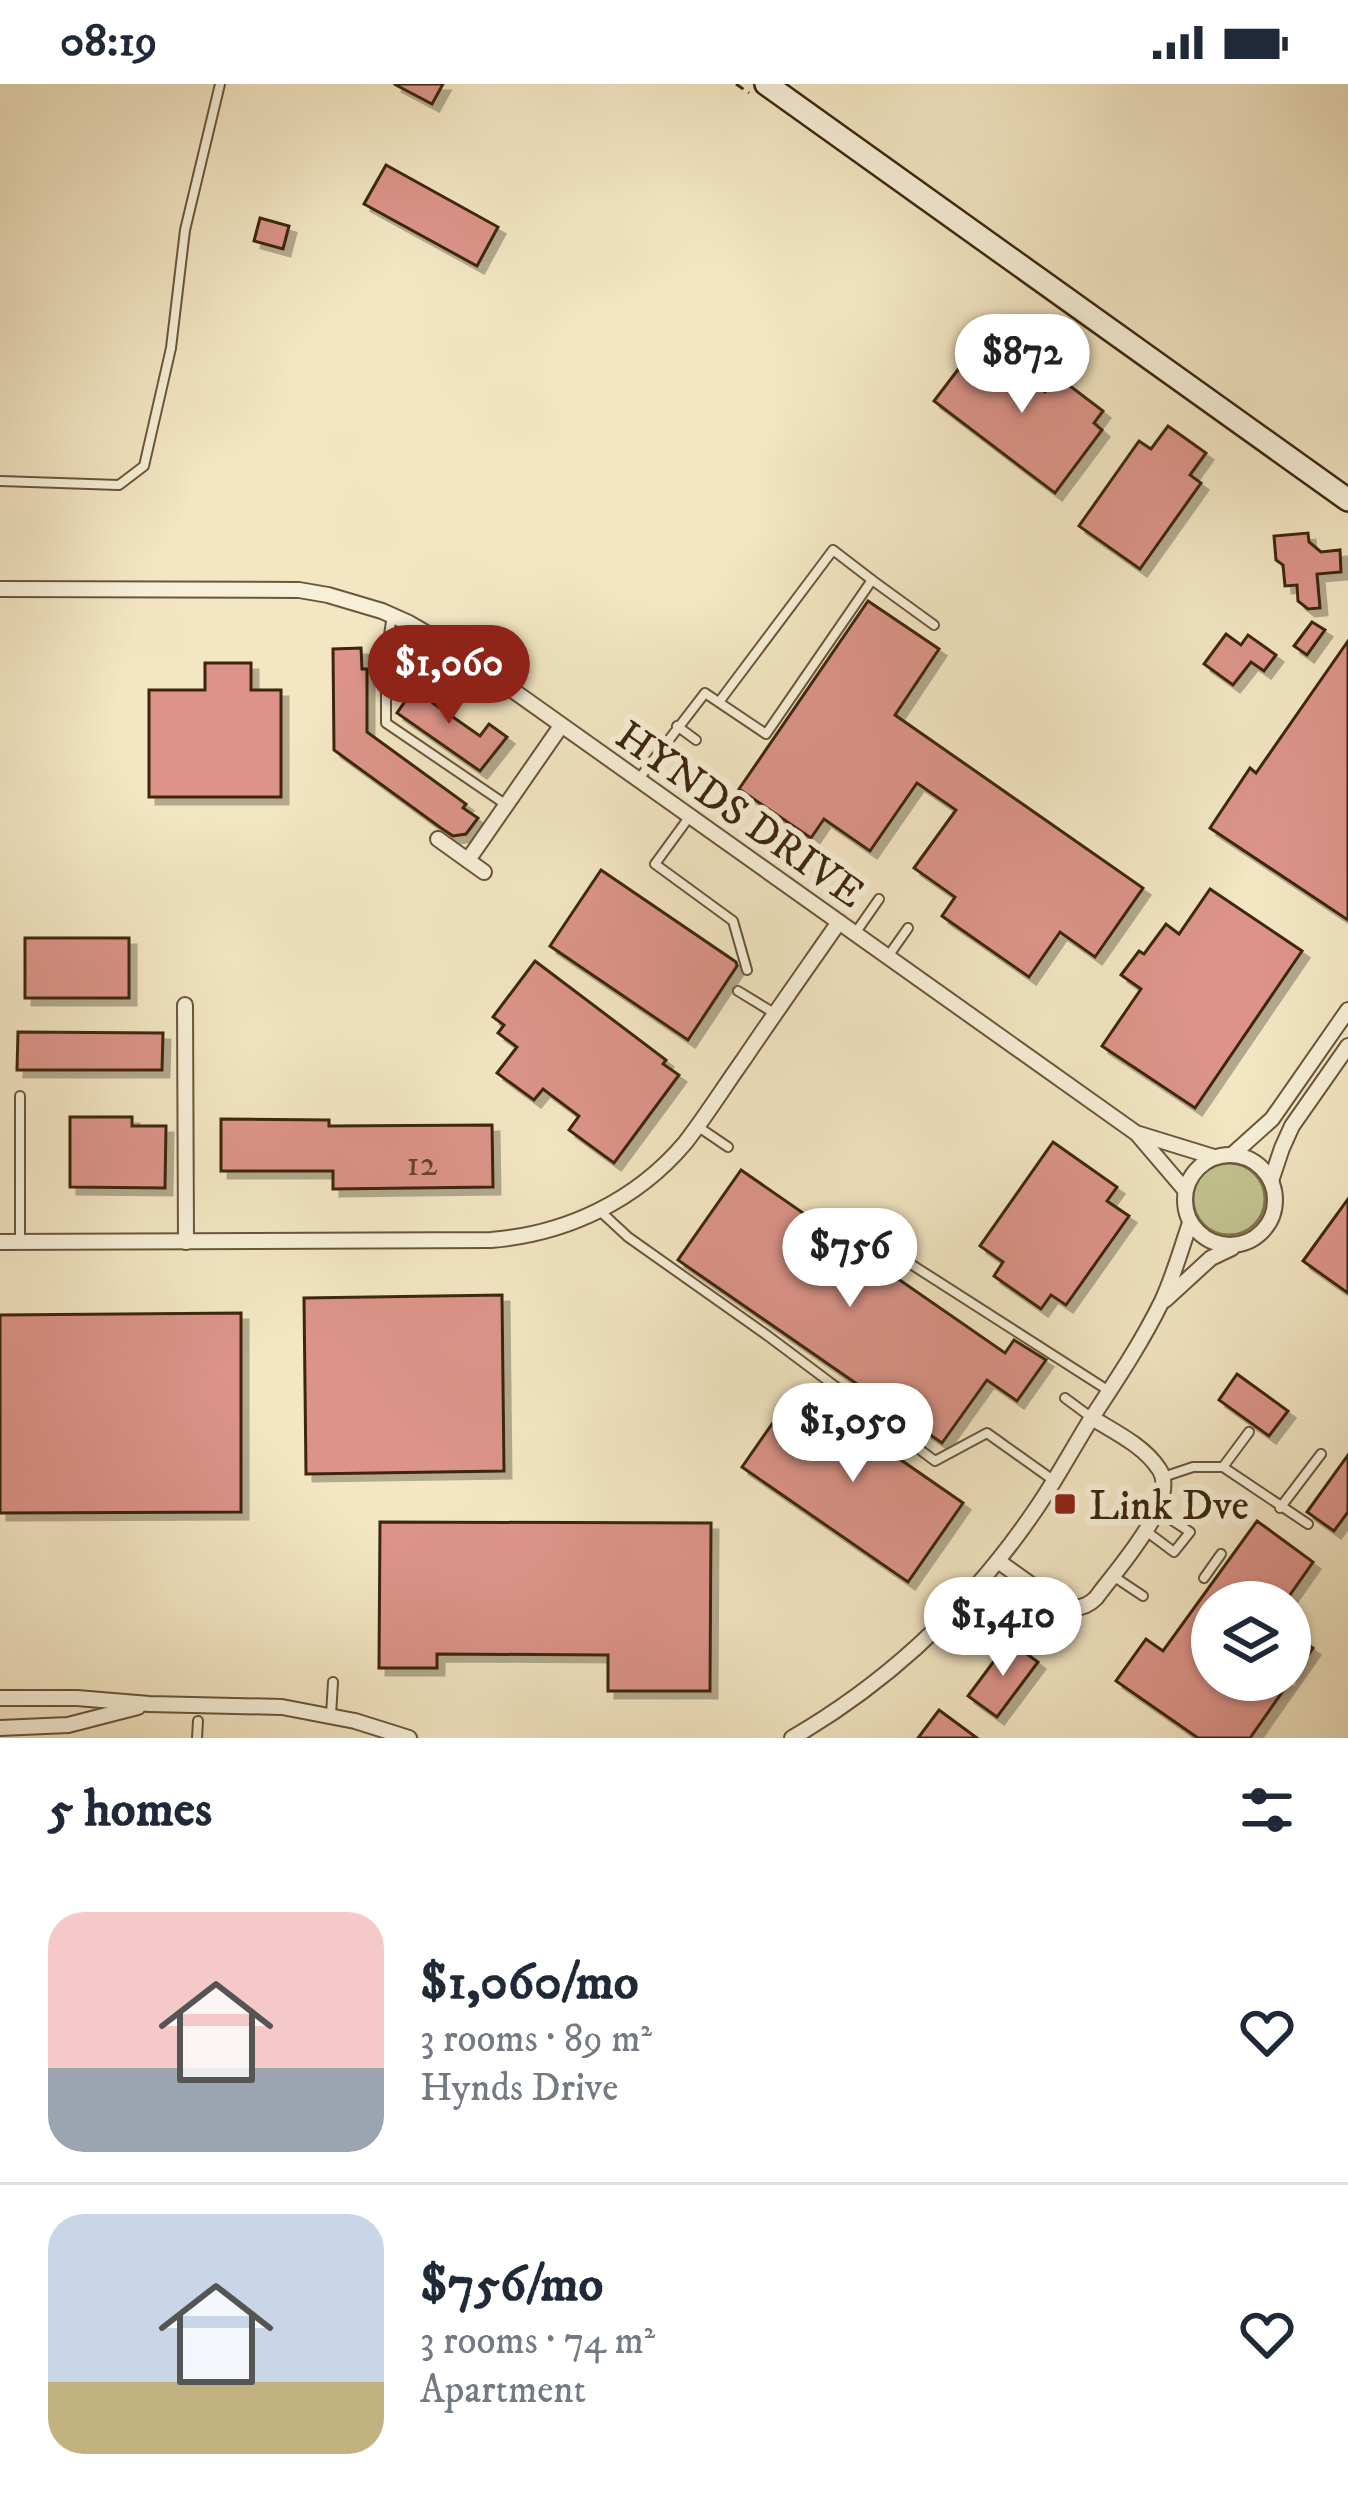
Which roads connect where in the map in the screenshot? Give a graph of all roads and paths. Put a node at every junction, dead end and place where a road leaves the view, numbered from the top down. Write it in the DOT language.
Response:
graph roads {
  1 [pos="220,84"];
  2 [pos="766,84"];
  3 [pos="0,482"];
  4 [pos="1348,500"];
  5 [pos="872,580"];
  6 [pos="0,590"];
  7 [pos="392,615"];
  8 [pos="934,625"];
  9 [pos="719,702"];
  10 [pos="561,726"];
  11 [pos="677,726"];
  12 [pos="696,740"];
  13 [pos="638,780"];
  14 [pos="506,805"];
  15 [pos="690,816"];
  16 [pos="438,839"];
  17 [pos="468,860"];
  18 [pos="484,872"];
  19 [pos="879,899"];
  20 [pos="839,922"];
  21 [pos="908,928"];
  22 [pos="855,933"];
  23 [pos="888,957"];
  24 [pos="747,970"];
  25 [pos="738,991"];
  26 [pos="185,1005"];
  27 [pos="1348,1010"];
  28 [pos="775,1014"];
  29 [pos="1348,1046"];
  30 [pos="20,1096"];
  31 [pos="697,1126"];
  32 [pos="1136,1133"];
  33 [pos="728,1147"];
  34 [pos="1233,1154"];
  35 [pos="1214,1157"];
  36 [pos="1271,1181"];
  37 [pos="1185,1190"];
  38 [pos="600,1211"];
  39 [pos="1190,1223"];
  40 [pos="0,1242"];
  41 [pos="20,1242"];
  42 [pos="186,1242"];
  43 [pos="1239,1244"];
  44 [pos="892,1252"];
  45 [pos="1161,1304"];
  46 [pos="1110,1391"];
  47 [pos="1065,1398"];
  48 [pos="1092,1418"];
  49 [pos="1249,1432"];
  50 [pos="1321,1454"];
  51 [pos="1223,1467"];
  52 [pos="1163,1477"];
  53 [pos="1054,1481"];
  54 [pos="1280,1508"];
  55 [pos="1158,1511"];
  56 [pos="1308,1524"];
  57 [pos="1144,1531"];
  58 [pos="1221,1554"];
  59 [pos="998,1561"];
  60 [pos="1112,1576"];
  61 [pos="1204,1578"];
  62 [pos="1143,1597"];
  63 [pos="333,1682"];
  64 [pos="0,1698"];
  65 [pos="149,1705"];
  66 [pos="331,1715"];
  67 [pos="198,1721"];
  68 [pos="0,1728"];
  69 [pos="197,1738"];
  70 [pos="409,1738"];
  71 [pos="793,1738"];
  1 -- 3 [label="lane"];
  2 -- 4 [label="main road"];
  5 -- 8 [label="lane"];
  5 -- 9 [label="lane"];
  5 -- 9 [label="lane"];
  6 -- 7 [label="street, HYNDS DRIVE"];
  7 -- 10 [label="street, HYNDS DRIVE"];
  7 -- 14 [label="lane"];
  9 -- 11 [label="lane"];
  10 -- 13 [label="street, HYNDS DRIVE"];
  10 -- 14 [label="street"];
  11 -- 12 [label="lane"];
  11 -- 13 [label="lane"];
  13 -- 15 [label="street, HYNDS DRIVE"];
  14 -- 17 [label="street"];
  15 -- 20 [label="street, HYNDS DRIVE"];
  15 -- 24 [label="lane"];
  16 -- 17 [label="street"];
  17 -- 18 [label="street"];
  19 -- 22 [label="lane"];
  20 -- 22 [label="street, HYNDS DRIVE"];
  20 -- 28 [label="street"];
  21 -- 23 [label="lane"];
  22 -- 23 [label="street, HYNDS DRIVE"];
  23 -- 32 [label="street, HYNDS DRIVE"];
  25 -- 28 [label="lane"];
  26 -- 42 [label="street"];
  27 -- 34 [label="street"];
  28 -- 31 [label="street"];
  29 -- 36 [label="street"];
  30 -- 41 [label="lane"];
  31 -- 33 [label="lane"];
  31 -- 38 [label="street"];
  32 -- 35 [label="street, HYNDS DRIVE"];
  32 -- 37 [label="street, HYNDS DRIVE"];
  34 -- 35 [label="street"];
  34 -- 36 [label="street"];
  35 -- 37 [label="street"];
  36 -- 43 [label="street"];
  37 -- 39 [label="street"];
  38 -- 42 [label="street"];
  38 -- 53 [label="lane"];
  39 -- 43 [label="street"];
  39 -- 45 [label="street"];
  40 -- 41 [label="street"];
  41 -- 42 [label="street"];
  43 -- 45 [label="street"];
  44 -- 46 [label="lane"];
  45 -- 46 [label="street"];
  46 -- 48 [label="street"];
  47 -- 48 [label="lane"];
  48 -- 52 [label="street"];
  48 -- 53 [label="street"];
  49 -- 51 [label="lane"];
  50 -- 54 [label="lane"];
  51 -- 52 [label="lane"];
  51 -- 54 [label="lane"];
  52 -- 55 [label="street"];
  53 -- 59 [label="street"];
  54 -- 56 [label="lane"];
  55 -- 57 [label="street"];
  55 -- 57 [label="lane"];
  57 -- 60 [label="street"];
  58 -- 61 [label="lane"];
  59 -- 60 [label="street"];
  59 -- 71 [label="street"];
  60 -- 62 [label="lane"];
  63 -- 66 [label="lane"];
  64 -- 65 [label="street"];
  65 -- 66 [label="street"];
  65 -- 68 [label="street"];
  66 -- 70 [label="street"];
  67 -- 69 [label="lane"];
}
